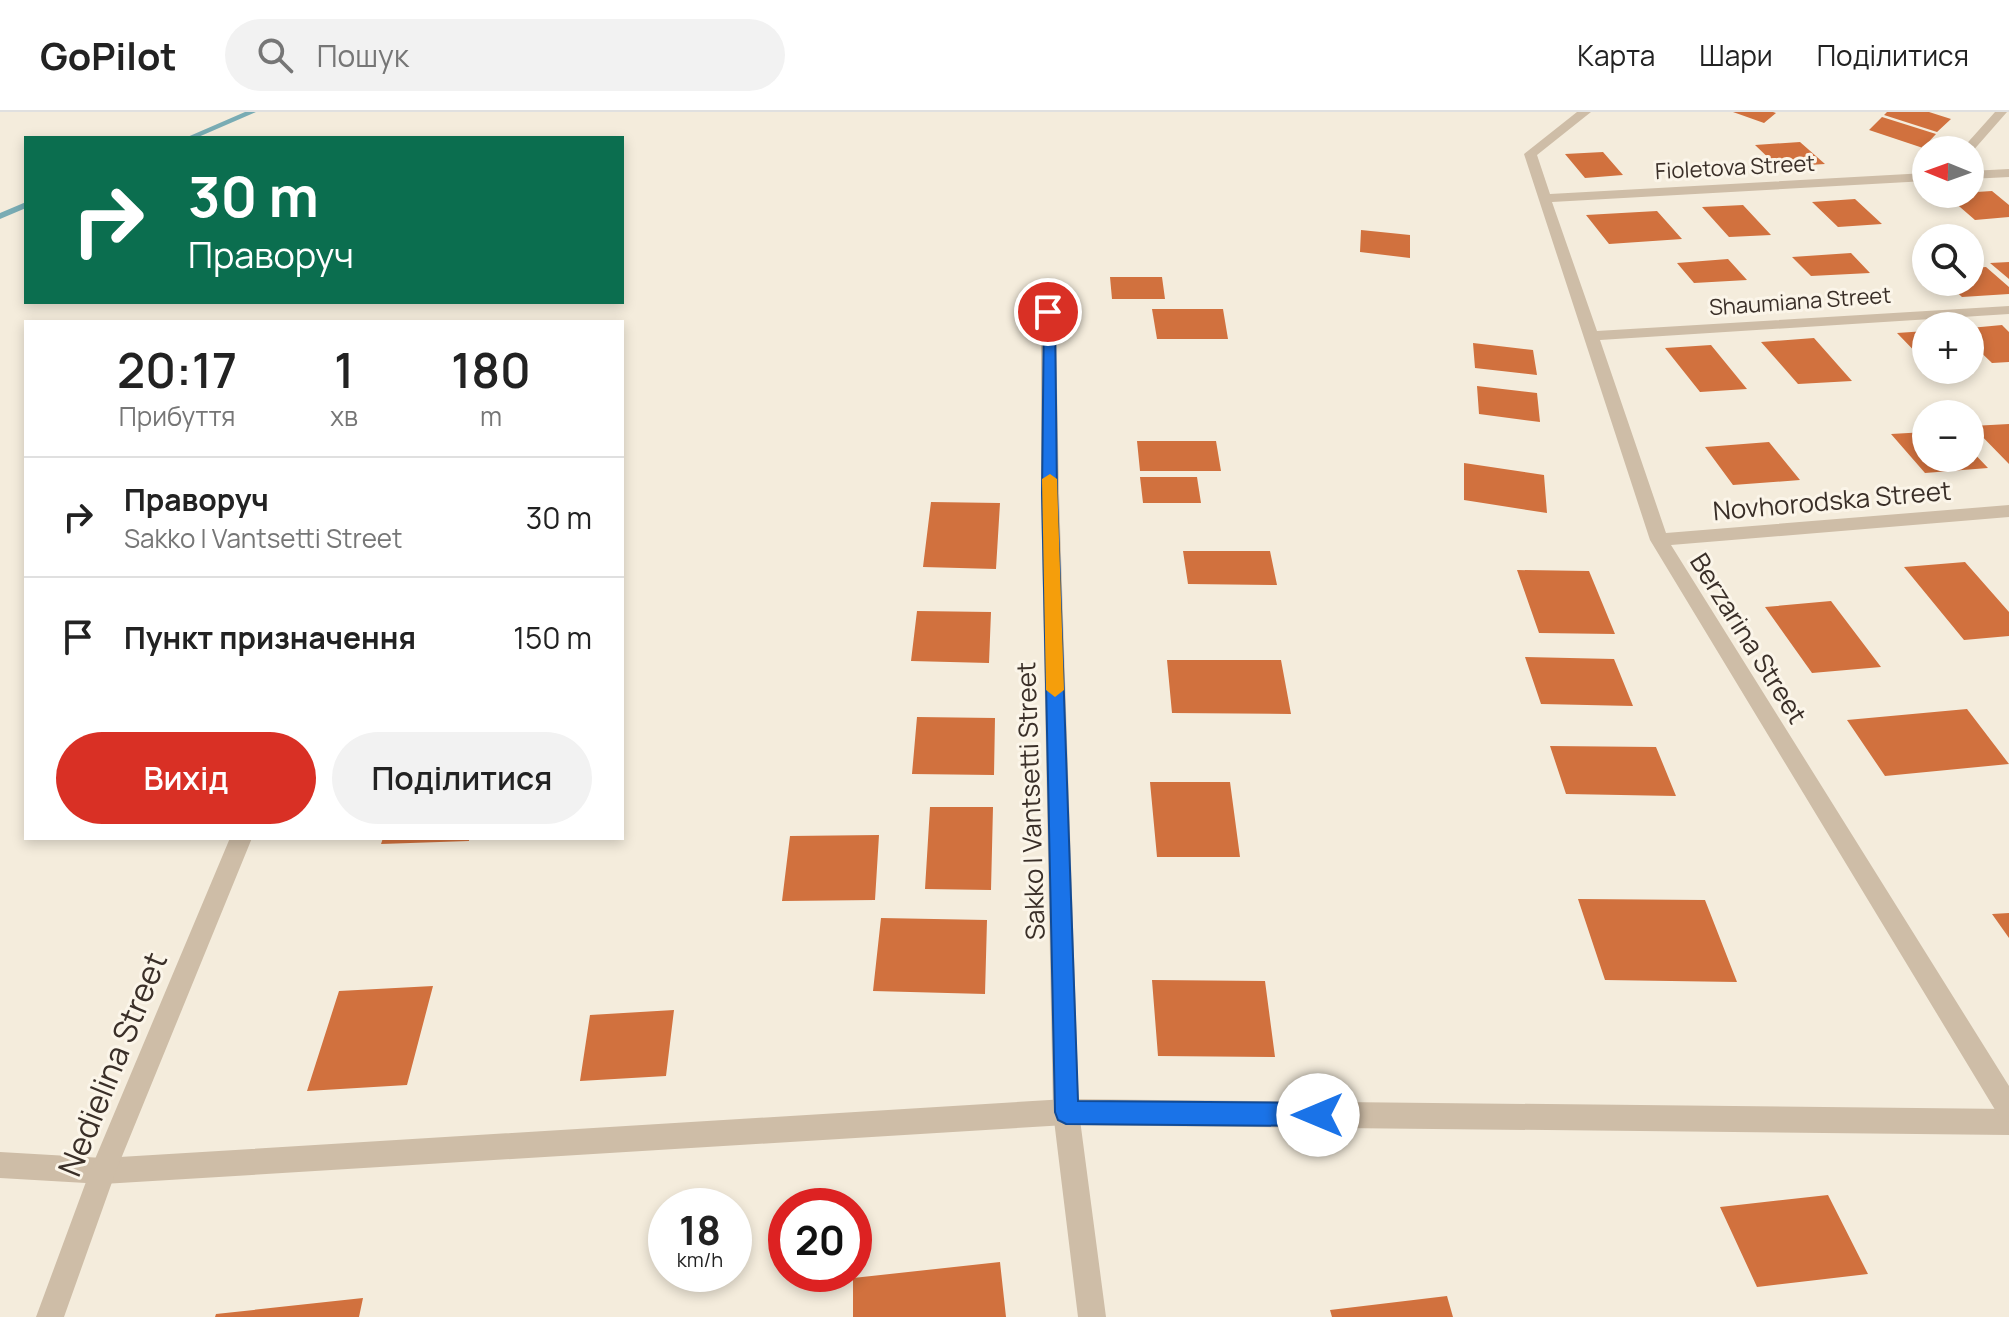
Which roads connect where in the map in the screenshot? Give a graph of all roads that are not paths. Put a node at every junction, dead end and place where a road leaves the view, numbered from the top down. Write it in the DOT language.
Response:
graph roads {
  1 [pos="1585,112"];
  2 [pos="2001,112"];
  3 [pos="1980,136"];
  4 [pos="2009,173"];
  5 [pos="1984,174"];
  6 [pos="1912,178"];
  7 [pos="1547,198"];
  8 [pos="1048,282"];
  9 [pos="2009,310"];
  10 [pos="1593,336"];
  11 [pos="2009,511"];
  12 [pos="1659,540"];
  13 [pos="240,840"];
  14 [pos="2009,1109"];
  15 [pos="1066,1112"];
  16 [pos="2009,1122"];
  17 [pos="0,1165"];
  18 [pos="103,1171"];
  19 [pos="50,1317"];
  20 [pos="1092,1317"];
  1 -- 7 [label="street, Berzarina Street"];
  2 -- 3 [label="street"];
  4 -- 5 [label="street"];
  6 -- 7 [label="street, Fioletova Street"];
  7 -- 10 [label="street, Berzarina Street"];
  8 -- 15 [label="street, Sakko I Vantsetti Street"];
  9 -- 10 [label="street, Shaumiana Street"];
  10 -- 12 [label="street, Berzarina Street"];
  11 -- 12 [label="street, Novhorodska Street"];
  12 -- 14 [label="street, Berzarina Street"];
  13 -- 18 [label="street, Nedielina Street"];
  15 -- 16 [label="street"];
  15 -- 18 [label="street"];
  15 -- 20 [label="street, Sakko I Vantsetti Street"];
  17 -- 18 [label="street"];
  18 -- 19 [label="street, Nedielina Street"];
}
